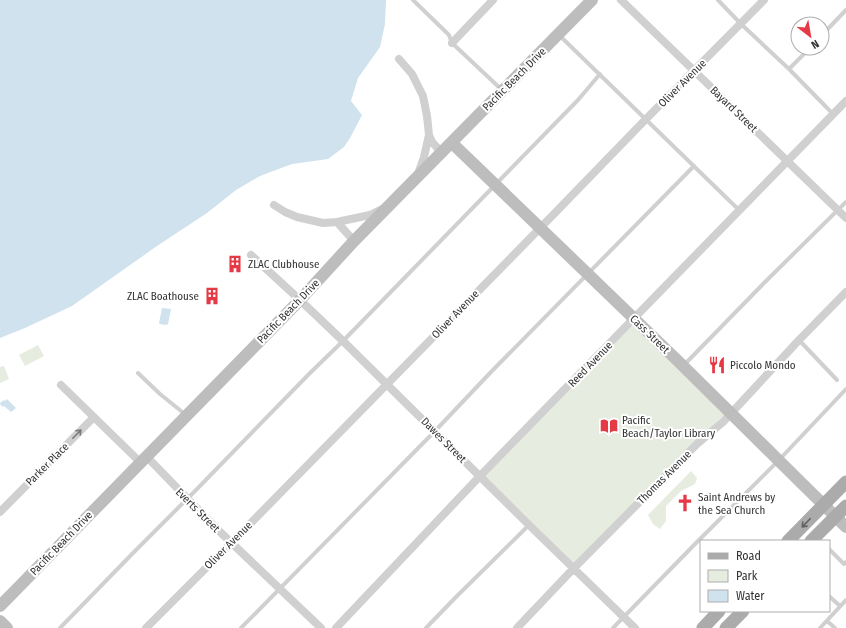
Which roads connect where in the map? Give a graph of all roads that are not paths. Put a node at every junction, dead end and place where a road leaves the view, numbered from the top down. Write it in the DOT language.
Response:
graph roads {
  1 [pos="413,0"];
  2 [pos="493,0"];
  3 [pos="592,0"];
  4 [pos="621,0"];
  5 [pos="718,0"];
  6 [pos="764,0"];
  7 [pos="846,10"];
  8 [pos="741,24"];
  9 [pos="830,27"];
  10 [pos="559,34"];
  11 [pos="452,43"];
  12 [pos="802,56"];
  13 [pos="399,59"];
  14 [pos="789,69"];
  15 [pos="694,71"];
  16 [pos="600,74"];
  17 [pos="502,91"];
  18 [pos="846,101"];
  19 [pos="833,114"];
  20 [pos="646,119"];
  21 [pos="429,135"];
  22 [pos="452,143"];
  23 [pos="442,153"];
  24 [pos="788,160"];
  25 [pos="694,166"];
  26 [pos="414,181"];
  27 [pos="496,184"];
  28 [pos="846,202"];
  29 [pos="274,205"];
  30 [pos="390,205"];
  31 [pos="838,210"];
  32 [pos="739,211"];
  33 [pos="846,218"];
  34 [pos="338,222"];
  35 [pos="541,228"];
  36 [pos="354,241"];
  37 [pos="251,255"];
  38 [pos="588,274"];
  39 [pos="846,292"];
  40 [pos="300,300"];
  41 [pos="634,319"];
  42 [pos="799,340"];
  43 [pos="343,341"];
  44 [pos="683,366"];
  45 [pos="138,373"];
  46 [pos="837,380"];
  47 [pos="387,384"];
  48 [pos="61,385"];
  49 [pos="846,389"];
  50 [pos="731,413"];
  51 [pos="186,416"];
  52 [pos="94,417"];
  53 [pos="434,431"];
  54 [pos="143,459"];
  55 [pos="779,460"];
  56 [pos="480,476"];
  57 [pos="846,482"];
  58 [pos="187,499"];
  59 [pos="824,504"];
  60 [pos="846,506"];
  61 [pos="0,512"];
  62 [pos="835,517"];
  63 [pos="529,526"];
  64 [pos="846,527"];
  65 [pos="816,539"];
  66 [pos="789,540"];
  67 [pos="231,542"];
  68 [pos="830,550"];
  69 [pos="846,562"];
  70 [pos="573,569"];
  71 [pos="280,589"];
  72 [pos="830,597"];
  73 [pos="846,600"];
  74 [pos="0,606"];
  75 [pos="840,606"];
  76 [pos="718,612"];
  77 [pos="742,612"];
  78 [pos="624,617"];
  79 [pos="826,620"];
  80 [pos="0,621"];
  81 [pos="7,628"];
  82 [pos="60,628"];
  83 [pos="146,628"];
  84 [pos="241,628"];
  85 [pos="321,628"];
  86 [pos="336,628"];
  87 [pos="426,628"];
  88 [pos="517,628"];
  89 [pos="613,628"];
  90 [pos="635,628"];
  91 [pos="703,628"];
  92 [pos="726,628"];
  93 [pos="820,628"];
  94 [pos="835,628"];
  1 -- 11 [label="lane"];
  2 -- 11 [label="street"];
  3 -- 10 [label="street, Pacific Beach Drive"];
  4 -- 15 [label="street, Bayard Street"];
  5 -- 8 [label="lane"];
  6 -- 8 [label="street, Oliver Avenue"];
  7 -- 9 [label="lane"];
  8 -- 14 [label="lane"];
  8 -- 15 [label="street, Oliver Avenue"];
  10 -- 16 [label="lane"];
  10 -- 17 [label="street, Pacific Beach Drive"];
  11 -- 17 [label="lane"];
  12 -- 14 [label="lane"];
  13 -- 21 [label="street"];
  14 -- 19 [label="lane"];
  15 -- 20 [label="street, Oliver Avenue"];
  15 -- 24 [label="street, Bayard Street"];
  16 -- 20 [label="lane"];
  16 -- 27 [label="lane"];
  17 -- 22 [label="street, Pacific Beach Drive"];
  18 -- 19 [label="street, Reed Avenue"];
  19 -- 24 [label="street, Reed Avenue"];
  20 -- 25 [label="lane"];
  20 -- 35 [label="street, Oliver Avenue"];
  21 -- 23 [label="street"];
  21 -- 26 [label="street"];
  22 -- 23 [label="street, Pacific Beach Drive"];
  22 -- 27 [label="street, Cass Street"];
  23 -- 26 [label="street, Pacific Beach Drive"];
  24 -- 31 [label="street, Bayard Street"];
  24 -- 32 [label="street, Reed Avenue"];
  25 -- 32 [label="lane"];
  25 -- 38 [label="lane"];
  26 -- 30 [label="street, Pacific Beach Drive"];
  27 -- 35 [label="street, Cass Street"];
  27 -- 43 [label="lane"];
  28 -- 31 [label="lane"];
  29 -- 34 [label="street"];
  30 -- 34 [label="street"];
  30 -- 36 [label="street, Pacific Beach Drive"];
  31 -- 33 [label="street, Bayard Street"];
  31 -- 44 [label="lane"];
  32 -- 41 [label="street, Reed Avenue"];
  34 -- 36 [label="street"];
  35 -- 38 [label="street, Cass Street"];
  35 -- 47 [label="street, Oliver Avenue"];
  36 -- 40 [label="street, Pacific Beach Drive"];
  37 -- 40 [label="street, Dawes Street"];
  38 -- 41 [label="street, Cass Street"];
  38 -- 53 [label="lane"];
  39 -- 42 [label="street, Thomas Avenue"];
  40 -- 43 [label="street, Dawes Street"];
  40 -- 51 [label="street, Pacific Beach Drive"];
  41 -- 44 [label="street, Cass Street"];
  41 -- 56 [label="street, Reed Avenue"];
  42 -- 46 [label="lane"];
  42 -- 50 [label="street, Thomas Avenue"];
  43 -- 47 [label="street, Dawes Street"];
  43 -- 58 [label="lane"];
  44 -- 50 [label="street, Cass Street"];
  45 -- 51 [label="lane"];
  47 -- 53 [label="street, Dawes Street"];
  47 -- 67 [label="street, Oliver Avenue"];
  48 -- 52 [label="street, Everts Street"];
  49 -- 55 [label="lane"];
  50 -- 55 [label="street, Cass Street"];
  50 -- 70 [label="street, Thomas Avenue"];
  51 -- 54 [label="street, Pacific Beach Drive"];
  52 -- 54 [label="street, Everts Street"];
  61 -- 52 [label="street, Parker Place, one-way"];
  53 -- 56 [label="street, Dawes Street"];
  53 -- 71 [label="lane"];
  54 -- 58 [label="street, Everts Street"];
  54 -- 74 [label="street, Pacific Beach Drive"];
  55 -- 59 [label="street, Cass Street"];
  55 -- 78 [label="lane"];
  56 -- 63 [label="street, Dawes Street"];
  56 -- 86 [label="street, Reed Avenue"];
  57 -- 59 [label="main road"];
  58 -- 67 [label="street, Everts Street"];
  58 -- 82 [label="lane"];
  59 -- 62 [label="street, Cass Street"];
  59 -- 66 [label="main road, one-way"];
  60 -- 62 [label="main road"];
  62 -- 64 [label="street, Cass Street"];
  62 -- 65 [label="main road"];
  63 -- 70 [label="street, Dawes Street"];
  63 -- 87 [label="lane"];
  67 -- 71 [label="street, Everts Street"];
  67 -- 83 [label="street, Oliver Avenue"];
  68 -- 69 [label="lane"];
  70 -- 78 [label="street, Dawes Street"];
  70 -- 88 [label="street, Thomas Avenue"];
  71 -- 84 [label="lane"];
  71 -- 85 [label="street, Everts Street"];
  72 -- 75 [label="lane"];
  73 -- 75 [label="lane"];
  75 -- 79 [label="lane"];
  76 -- 91 [label="main road"];
  77 -- 92 [label="main road"];
  78 -- 89 [label="lane"];
  78 -- 90 [label="street, Dawes Street"];
  79 -- 93 [label="lane"];
  79 -- 94 [label="lane"];
  80 -- 81 [label="street"];
}
